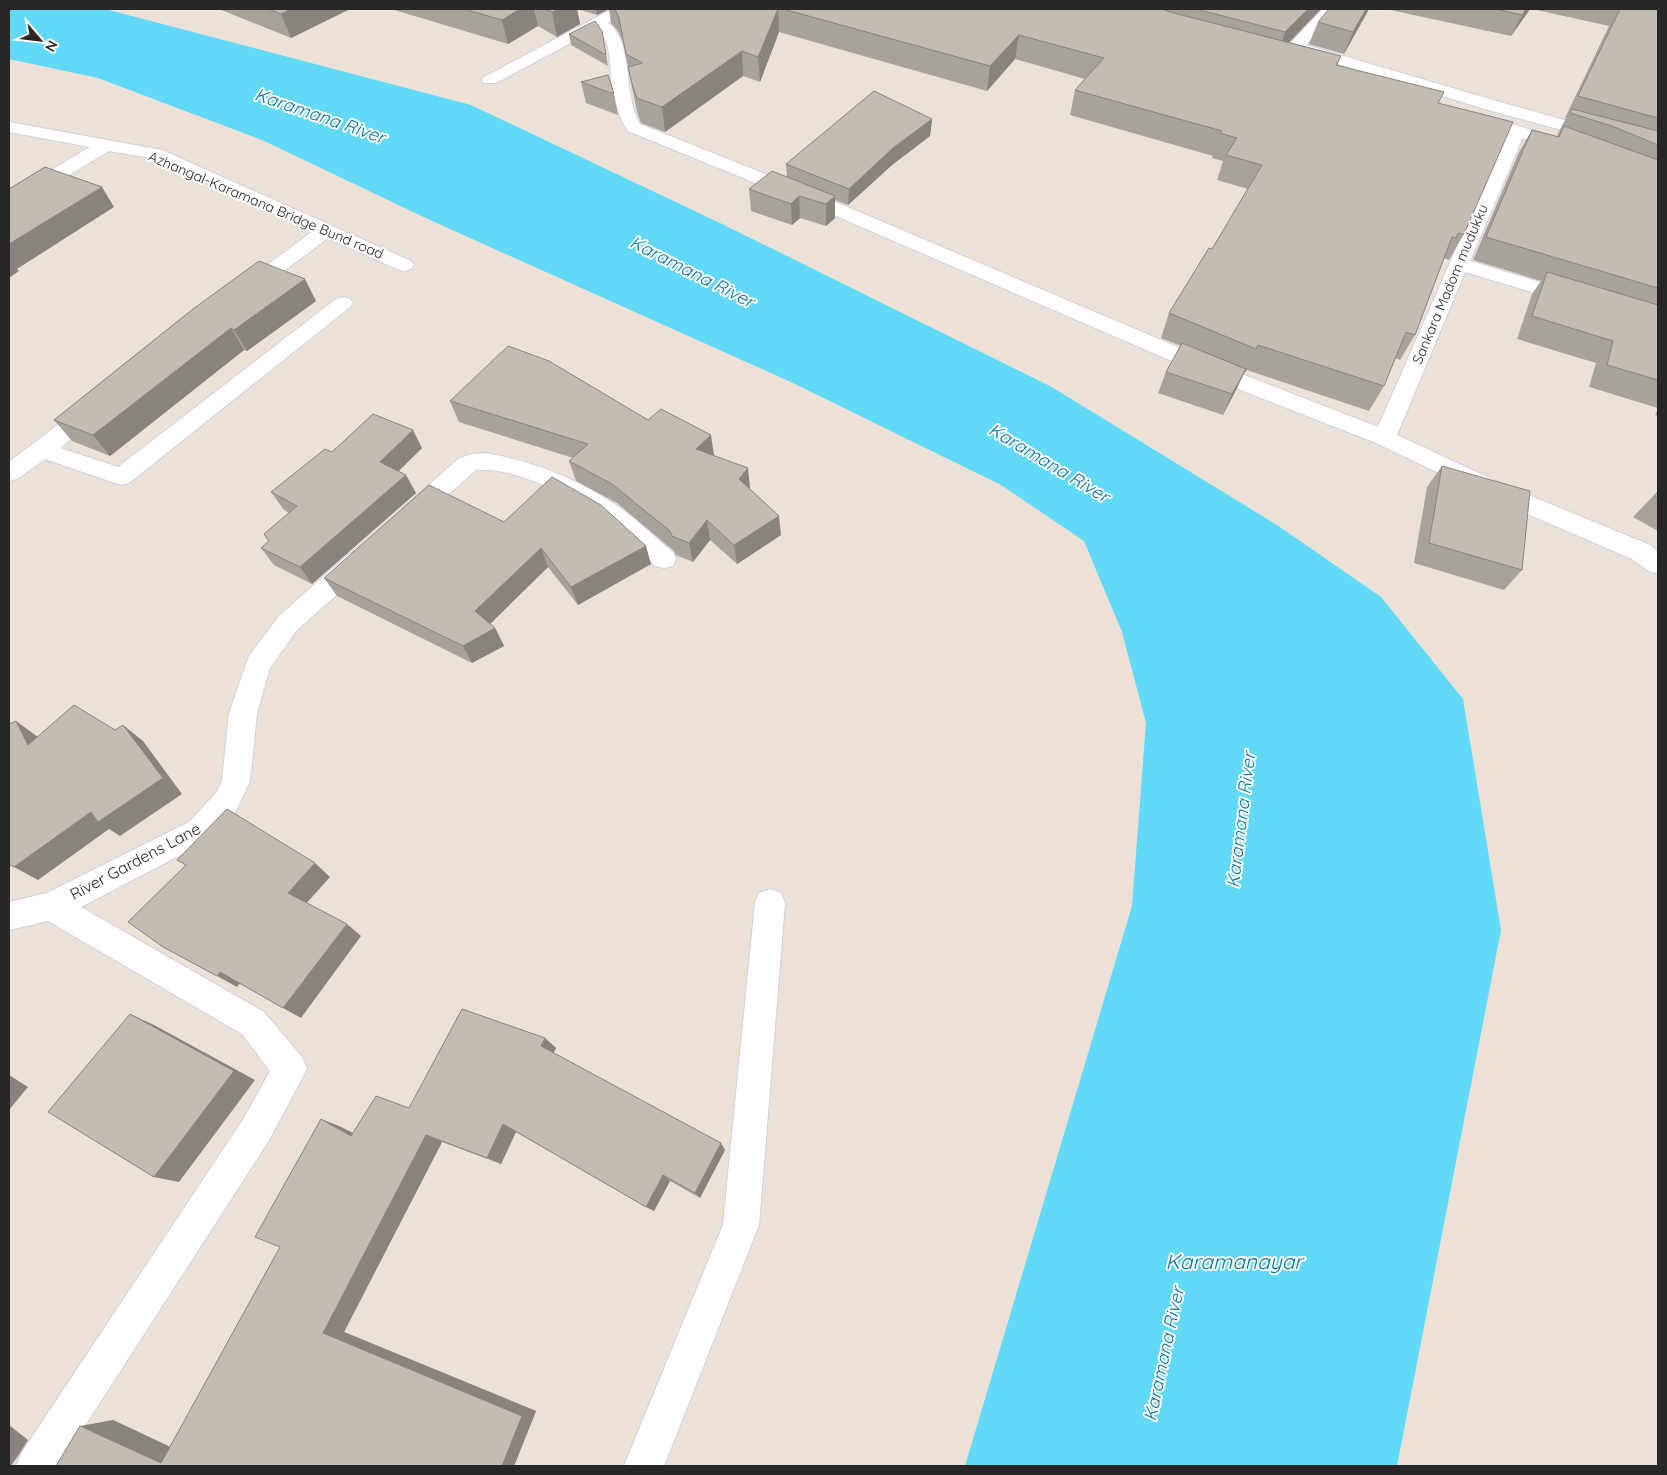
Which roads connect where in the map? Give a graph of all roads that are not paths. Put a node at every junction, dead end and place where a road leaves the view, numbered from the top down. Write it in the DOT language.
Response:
graph roads {
  1 [pos="623,9"];
  2 [pos="1331,9"];
  3 [pos="590,20"];
  4 [pos="1296,47"];
  5 [pos="1299,67"];
  6 [pos="490,80"];
  7 [pos="1371,86"];
  8 [pos="9,127"];
  9 [pos="1512,130"];
  10 [pos="106,145"];
  11 [pos="1582,151"];
  12 [pos="1658,151"];
  13 [pos="9,203"];
  14 [pos="326,230"];
  15 [pos="1459,264"];
  16 [pos="404,265"];
  17 [pos="230,302"];
  18 [pos="1587,302"];
  19 [pos="343,303"];
  20 [pos="109,396"];
  21 [pos="1384,438"];
  22 [pos="42,450"];
  23 [pos="9,473"];
  24 [pos="664,559"];
  25 [pos="1658,564"];
  26 [pos="770,903"];
  27 [pos="51,906"];
  28 [pos="9,916"];
  29 [pos="36,1466"];
  30 [pos="644,1466"];
  1 -- 3 [label="street"];
  2 -- 4 [label="street"];
  3 -- 6 [label="street"];
  3 -- 21 [label="street"];
  4 -- 5 [label="street"];
  4 -- 12 [label="street"];
  7 -- 9 [label="street"];
  8 -- 10 [label="street, Azhangal-Karamana Bridge Bund road"];
  9 -- 11 [label="street"];
  9 -- 15 [label="street, Sankara Madom mudukku"];
  10 -- 13 [label="street"];
  10 -- 14 [label="street, Azhangal-Karamana Bridge Bund road"];
  14 -- 16 [label="street, Azhangal-Karamana Bridge Bund road"];
  14 -- 17 [label="street"];
  15 -- 18 [label="street"];
  15 -- 21 [label="street, Sankara Madom mudukku"];
  19 -- 22 [label="street"];
  20 -- 22 [label="street"];
  21 -- 25 [label="street"];
  22 -- 23 [label="street"];
  24 -- 27 [label="street, River Gardens Lane"];
  26 -- 30 [label="street"];
  27 -- 28 [label="street, River Gardens Lane"];
  27 -- 29 [label="street"];
}
